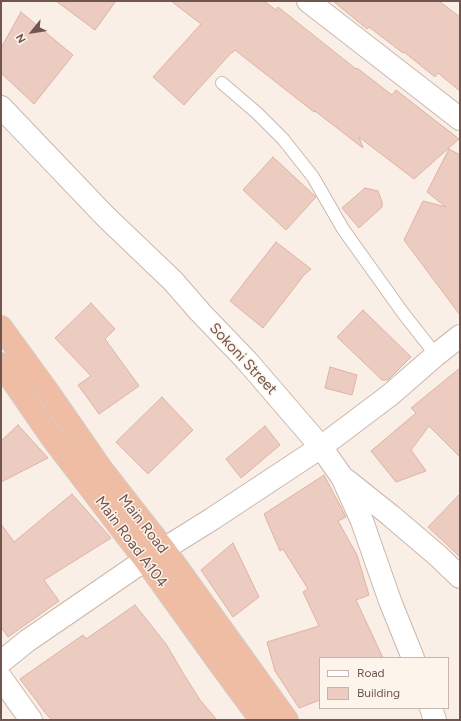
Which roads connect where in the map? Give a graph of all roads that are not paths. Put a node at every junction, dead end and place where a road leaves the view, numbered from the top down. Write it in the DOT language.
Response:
graph roads {
  1 [pos="308,1"];
  2 [pos="222,83"];
  3 [pos="1,107"];
  4 [pos="460,119"];
  5 [pos="1,327"];
  6 [pos="460,336"];
  7 [pos="436,355"];
  8 [pos="1,364"];
  9 [pos="321,447"];
  10 [pos="342,477"];
  11 [pos="164,549"];
  12 [pos="145,560"];
  13 [pos="460,578"];
  14 [pos="413,657"];
  15 [pos="1,662"];
  16 [pos="1,678"];
  17 [pos="431,709"];
  18 [pos="31,720"];
  19 [pos="261,720"];
  20 [pos="287,720"];
  21 [pos="435,720"];
  1 -- 4 [label="street"];
  2 -- 7 [label="lane"];
  3 -- 9 [label="street, Sokoni Street"];
  5 -- 11 [label="highway, Main Road"];
  6 -- 7 [label="street"];
  7 -- 9 [label="street"];
  8 -- 12 [label="highway, Main Road A104"];
  9 -- 10 [label="street, Sokoni Street"];
  9 -- 11 [label="street"];
  10 -- 13 [label="street"];
  10 -- 14 [label="street, Sokoni Street"];
  11 -- 20 [label="highway, Main Road"];
  12 -- 15 [label="street"];
  12 -- 19 [label="highway, Main Road A104"];
  16 -- 18 [label="street"];
  17 -- 21 [label="street"];
}
